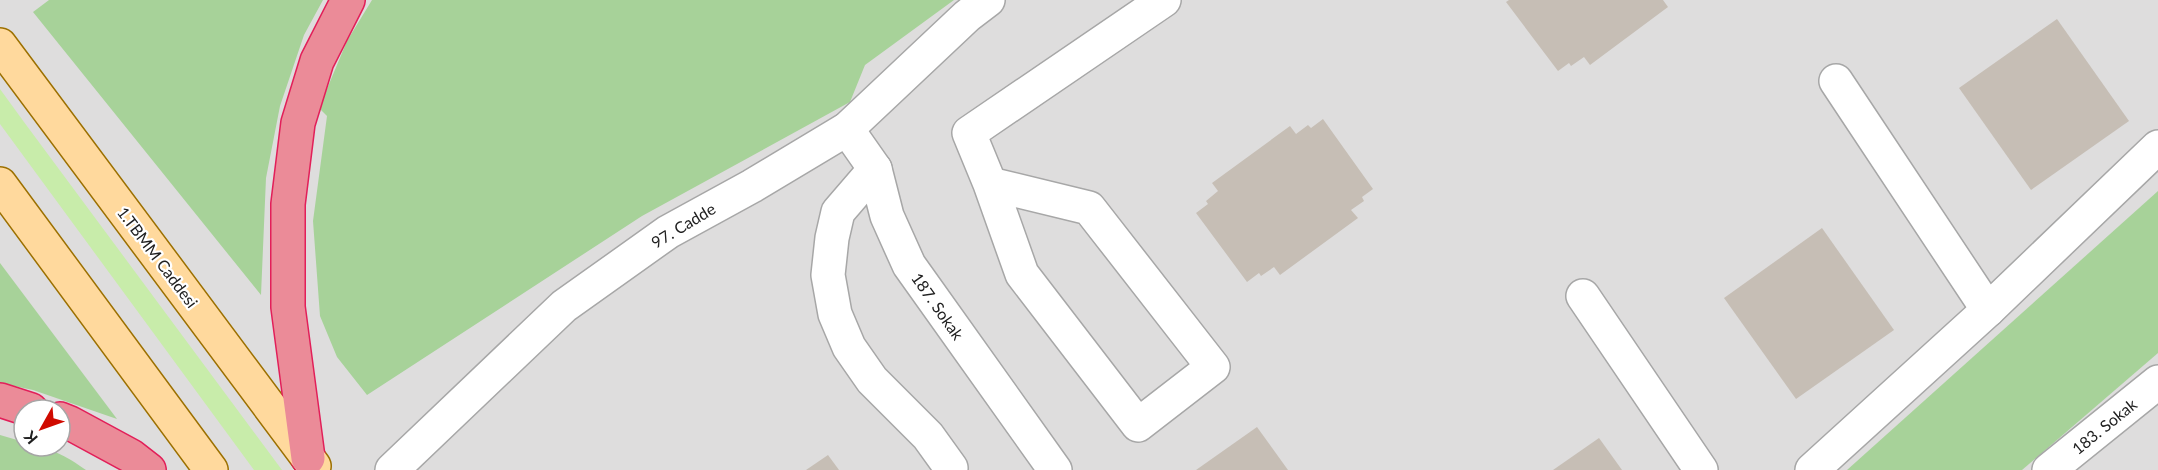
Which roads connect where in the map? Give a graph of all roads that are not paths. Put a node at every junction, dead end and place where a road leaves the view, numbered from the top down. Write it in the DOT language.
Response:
graph roads {
  1 [pos="348,0"];
  2 [pos="988,0"];
  3 [pos="1164,0"];
  4 [pos="0,45"];
  5 [pos="1836,81"];
  6 [pos="847,129"];
  7 [pos="2158,147"];
  8 [pos="875,169"];
  9 [pos="0,184"];
  10 [pos="990,184"];
  11 [pos="1583,296"];
  12 [pos="1988,310"];
  13 [pos="2158,382"];
  14 [pos="72,424"];
  15 [pos="413,463"];
  16 [pos="313,464"];
  17 [pos="951,468"];
  18 [pos="149,470"];
  19 [pos="211,470"];
  20 [pos="1055,470"];
  21 [pos="1701,470"];
  22 [pos="1812,470"];
  23 [pos="2049,470"];
  1 -- 16 [label="highway"];
  2 -- 6 [label="street, 97. Cadde"];
  3 -- 10 [label="street"];
  4 -- 16 [label="main road, 1.TBMM Caddesi"];
  5 -- 12 [label="street"];
  6 -- 8 [label="street, 187. Sokak"];
  6 -- 15 [label="street, 97. Cadde"];
  7 -- 12 [label="street"];
  8 -- 17 [label="street"];
  8 -- 20 [label="street, 187. Sokak"];
  9 -- 19 [label="main road"];
  10 -- 10 [label="street"];
  11 -- 21 [label="street"];
  12 -- 22 [label="street"];
  13 -- 23 [label="street, 183. Sokak"];
  14 -- 18 [label="highway"];
}
